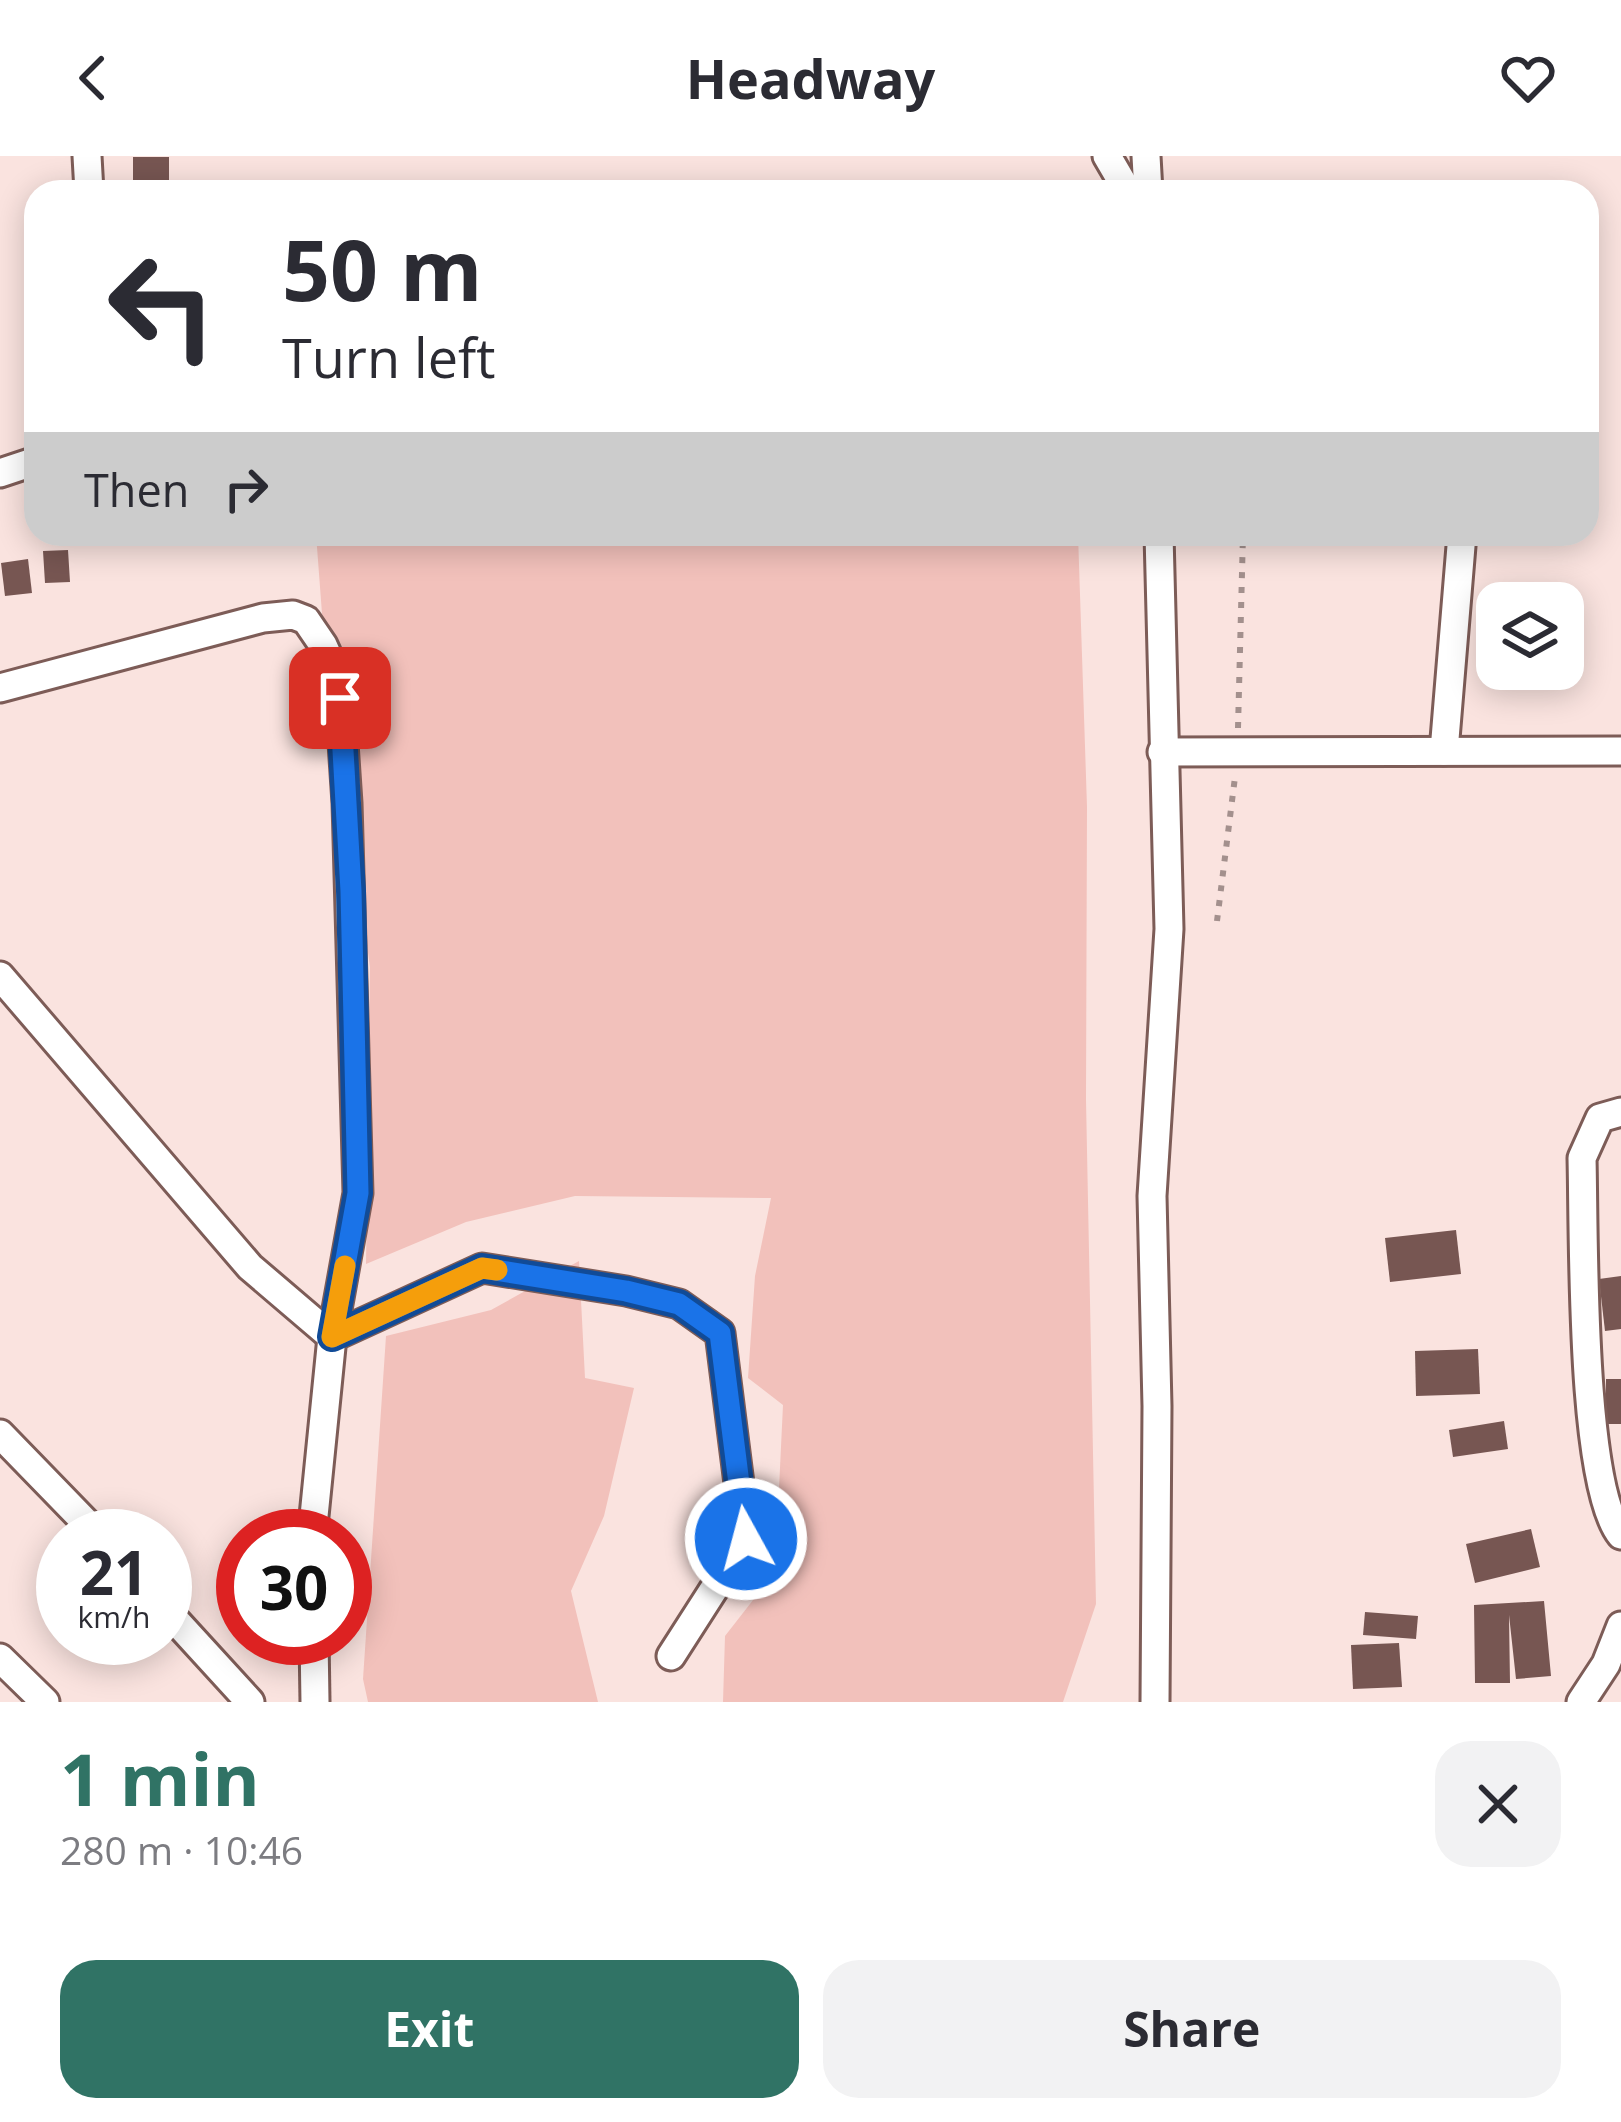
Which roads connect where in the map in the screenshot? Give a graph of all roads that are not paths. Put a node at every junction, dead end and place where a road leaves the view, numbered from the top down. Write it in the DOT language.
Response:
graph roads {
  1 [pos="1160,546"];
  2 [pos="1461,546"];
  3 [pos="0,688"];
  4 [pos="1444,751"];
  5 [pos="1621,751"];
  6 [pos="1162,752"];
  7 [pos="0,976"];
  8 [pos="1621,1112"];
  9 [pos="332,1337"];
  10 [pos="0,1434"];
  11 [pos="73,1509"];
  12 [pos="316,1509"];
  13 [pos="1621,1534"];
  14 [pos="1621,1626"];
  15 [pos="192,1639"];
  16 [pos="671,1656"];
  17 [pos="0,1658"];
  18 [pos="314,1665"];
  19 [pos="45,1702"];
  20 [pos="250,1702"];
  21 [pos="315,1702"];
  22 [pos="1155,1702"];
  23 [pos="1581,1702"];
  1 -- 6 [label="street"];
  2 -- 4 [label="street"];
  3 -- 9 [label="street"];
  4 -- 5 [label="street"];
  4 -- 6 [label="street"];
  6 -- 22 [label="street"];
  7 -- 9 [label="street"];
  8 -- 13 [label="street"];
  9 -- 12 [label="street"];
  9 -- 16 [label="street"];
  10 -- 11 [label="street"];
  14 -- 23 [label="street"];
  15 -- 20 [label="street"];
  17 -- 19 [label="street"];
  18 -- 21 [label="street"];
}
